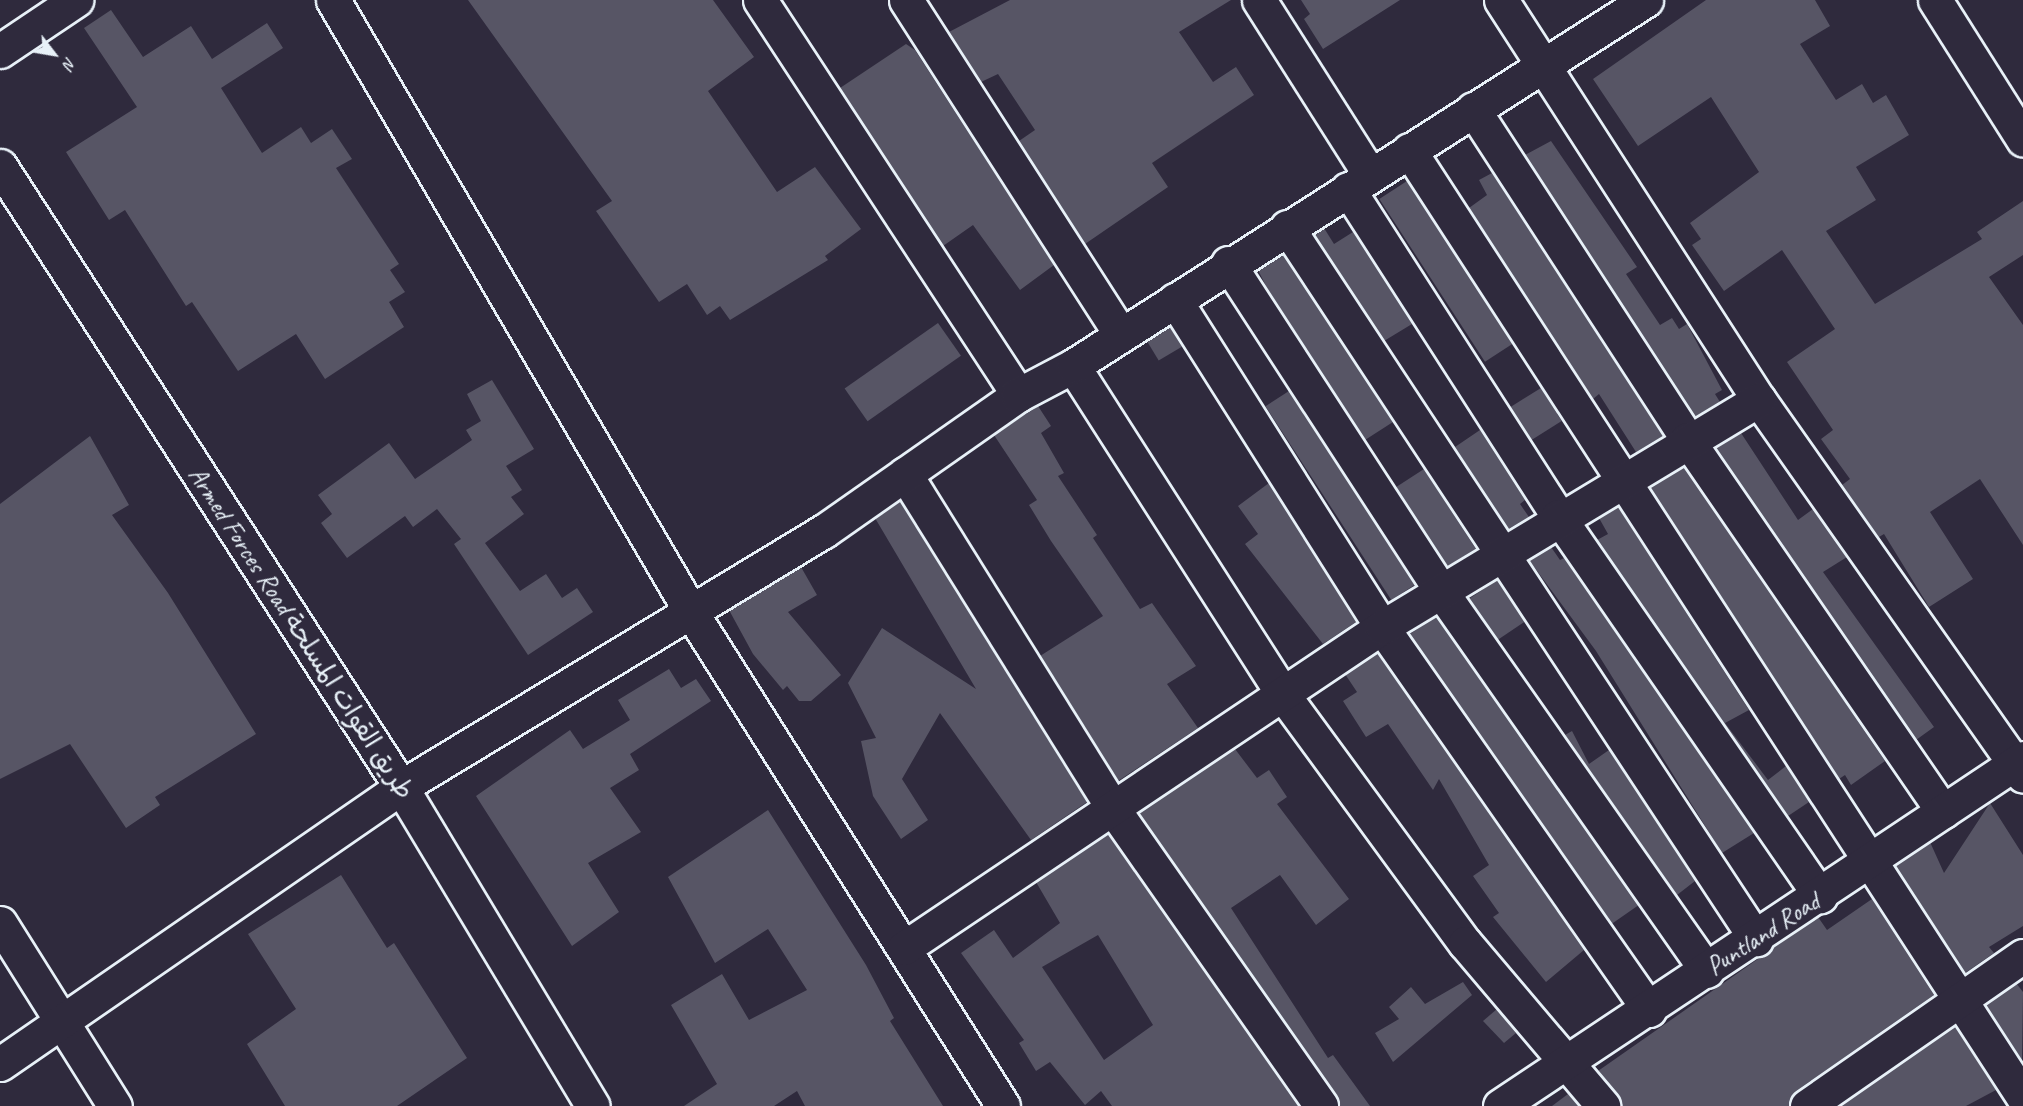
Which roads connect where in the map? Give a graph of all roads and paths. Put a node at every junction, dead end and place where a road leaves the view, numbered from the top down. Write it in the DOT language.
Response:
graph roads {
  1 [pos="76,0"];
  2 [pos="333,0"];
  3 [pos="760,0"];
  4 [pos="906,0"];
  5 [pos="1259,0"];
  6 [pos="1501,0"];
  7 [pos="1646,0"];
  8 [pos="1935,0"];
  9 [pos="0,51"];
  10 [pos="1545,64"];
  11 [pos="1473,109"];
  12 [pos="2023,139"];
  13 [pos="1409,150"];
  14 [pos="0,166"];
  15 [pos="1359,182"];
  16 [pos="1287,227"];
  17 [pos="1228,263"];
  18 [pos="1176,300"];
  19 [pos="1120,335"];
  20 [pos="1073,366"];
  21 [pos="1018,395"];
  22 [pos="1758,400"];
  23 [pos="1687,439"];
  24 [pos="905,474"];
  25 [pos="1622,478"];
  26 [pos="1558,516"];
  27 [pos="1501,556"];
  28 [pos="1443,594"];
  29 [pos="691,612"];
  30 [pos="1382,627"];
  31 [pos="1284,696"];
  32 [pos="2021,765"];
  33 [pos="401,787"];
  34 [pos="1114,810"];
  35 [pos="1943,812"];
  36 [pos="1871,861"];
  37 [pos="1820,896"];
  38 [pos="0,923"];
  39 [pos="1756,939"];
  40 [pos="904,948"];
  41 [pos="2020,963"];
  42 [pos="1707,971"];
  43 [pos="1959,999"];
  44 [pos="1649,1010"];
  45 [pos="63,1023"];
  46 [pos="1567,1062"];
  47 [pos="0,1064"];
  48 [pos="2023,1097"];
  49 [pos="115,1106"];
  50 [pos="594,1106"];
  51 [pos="1003,1106"];
  52 [pos="1321,1106"];
  53 [pos="1500,1106"];
  54 [pos="1603,1106"];
  55 [pos="1807,1106"];
  1 -- 9 [label="street"];
  2 -- 29 [label="street"];
  3 -- 21 [label="street"];
  4 -- 19 [label="street"];
  5 -- 15 [label="street"];
  6 -- 10 [label="street"];
  7 -- 10 [label="street"];
  8 -- 12 [label="street"];
  10 -- 11 [label="street"];
  10 -- 22 [label="street"];
  11 -- 13 [label="street"];
  11 -- 23 [label="street"];
  13 -- 15 [label="street"];
  13 -- 25 [label="street"];
  14 -- 33 [label="street, Armed Forces Road طريق القوات المسلحة"];
  15 -- 16 [label="street"];
  15 -- 26 [label="street"];
  16 -- 17 [label="street"];
  16 -- 27 [label="street"];
  17 -- 18 [label="street"];
  17 -- 28 [label="street"];
  18 -- 19 [label="street"];
  18 -- 30 [label="street"];
  19 -- 20 [label="street"];
  20 -- 21 [label="street"];
  20 -- 31 [label="street"];
  21 -- 24 [label="street"];
  22 -- 23 [label="street"];
  22 -- 32 [label="street"];
  23 -- 25 [label="street"];
  23 -- 35 [label="street"];
  24 -- 29 [label="street"];
  24 -- 34 [label="street"];
  25 -- 26 [label="street"];
  25 -- 36 [label="street"];
  26 -- 27 [label="street"];
  26 -- 37 [label="street"];
  27 -- 28 [label="street"];
  27 -- 39 [label="street"];
  28 -- 30 [label="street"];
  28 -- 42 [label="street"];
  29 -- 33 [label="street"];
  29 -- 40 [label="street"];
  30 -- 31 [label="street"];
  30 -- 44 [label="street"];
  31 -- 34 [label="street"];
  31 -- 46 [label="street"];
  32 -- 35 [label="street, Puntland Road"];
  33 -- 45 [label="street"];
  33 -- 50 [label="street, Armed Forces Road طريق القوات المسلحة"];
  34 -- 40 [label="street"];
  34 -- 52 [label="street"];
  35 -- 36 [label="street, Puntland Road"];
  36 -- 37 [label="street, Puntland Road"];
  36 -- 43 [label="street"];
  37 -- 39 [label="street, Puntland Road"];
  38 -- 45 [label="street"];
  39 -- 42 [label="street, Puntland Road"];
  40 -- 51 [label="street"];
  41 -- 43 [label="street"];
  42 -- 44 [label="street, Puntland Road"];
  43 -- 48 [label="street"];
  43 -- 55 [label="street"];
  44 -- 46 [label="street, Puntland Road"];
  45 -- 47 [label="street"];
  45 -- 49 [label="street"];
  46 -- 53 [label="street, Puntland Road"];
  46 -- 54 [label="street"];
}
